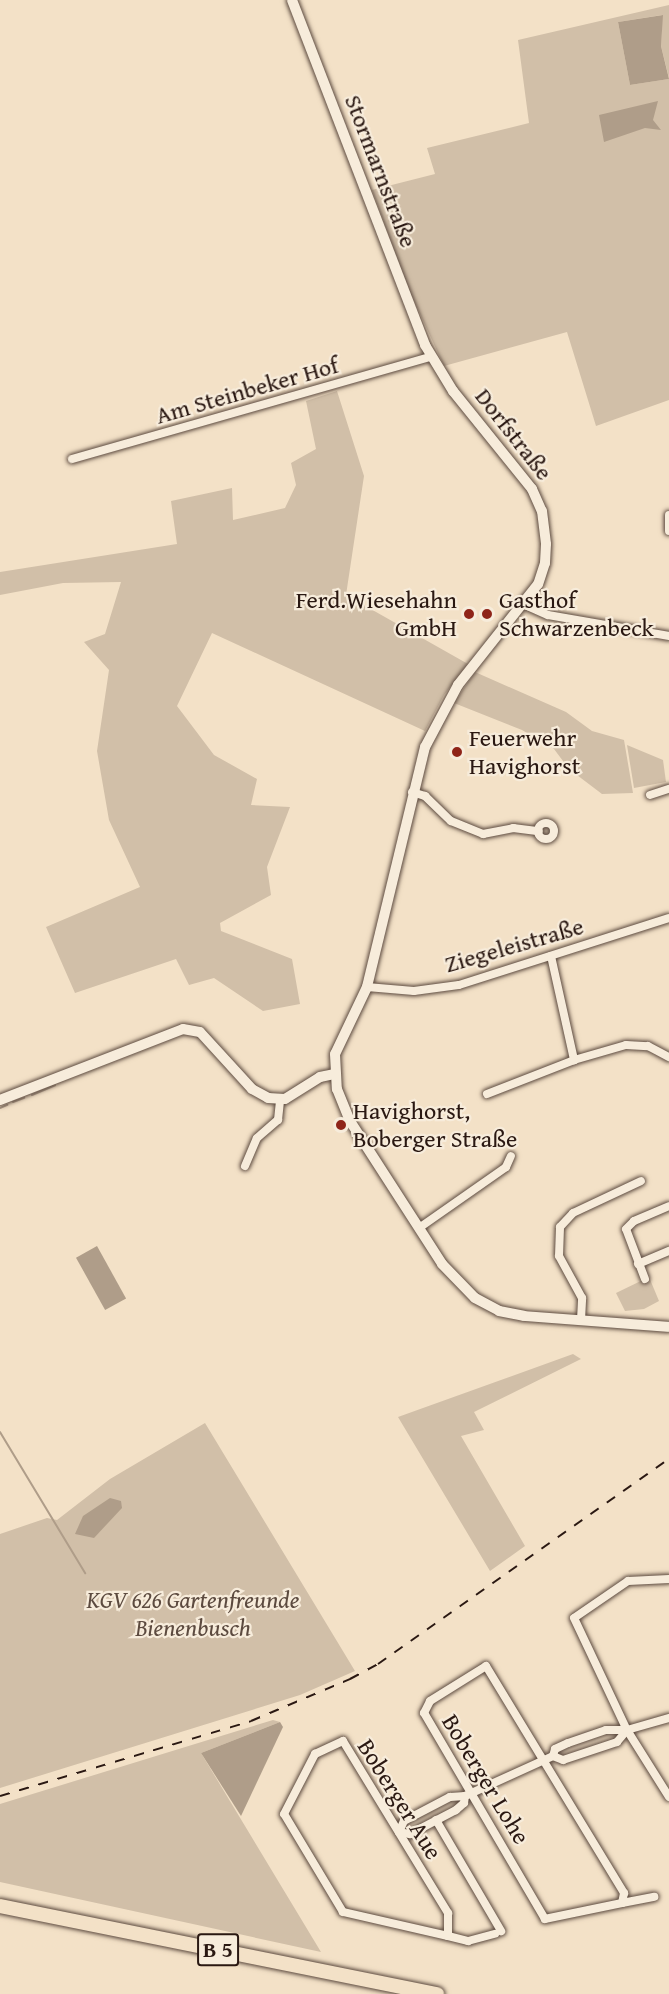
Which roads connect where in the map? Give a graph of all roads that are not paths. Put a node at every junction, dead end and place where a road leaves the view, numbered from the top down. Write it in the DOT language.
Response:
graph roads {
  1 [pos="292,0"];
  2 [pos="431,357"];
  3 [pos="72,459"];
  4 [pos="669,515"];
  5 [pos="669,531"];
  6 [pos="523,604"];
  7 [pos="669,636"];
  8 [pos="669,789"];
  9 [pos="412,792"];
  10 [pos="650,795"];
  11 [pos="538,831"];
  12 [pos="669,918"];
  13 [pos="551,956"];
  14 [pos="367,987"];
  15 [pos="669,1057"];
  16 [pos="574,1060"];
  17 [pos="334,1074"];
  18 [pos="488,1094"];
  19 [pos="0,1100"];
  20 [pos="280,1100"];
  21 [pos="511,1156"];
  22 [pos="245,1166"];
  23 [pos="641,1181"];
  24 [pos="669,1206"];
  25 [pos="419,1228"];
  26 [pos="669,1251"];
  27 [pos="638,1264"];
  28 [pos="645,1279"];
  29 [pos="580,1320"];
  30 [pos="669,1327"];
  31 [pos="669,1579"];
  32 [pos="669,1718"];
  33 [pos="627,1730"];
  34 [pos="549,1757"];
  35 [pos="468,1794"];
  36 [pos="669,1797"];
  37 [pos="436,1820"];
  38 [pos="399,1832"];
  39 [pos="654,1897"];
  40 [pos="622,1903"];
  41 [pos="0,1906"];
  42 [pos="448,1936"];
  43 [pos="437,1994"];
  1 -- 2 [label="street, Stormarnstraße"];
  2 -- 3 [label="street, Am Steinbeker Hof"];
  2 -- 6 [label="street, Dorfstraße"];
  4 -- 5 [label="street"];
  6 -- 7 [label="street"];
  6 -- 9 [label="street, Dorfstraße"];
  8 -- 10 [label="street"];
  9 -- 11 [label="street"];
  9 -- 14 [label="street, Dorfstraße"];
  12 -- 13 [label="street, Ziegeleistraße"];
  13 -- 14 [label="street, Ziegeleistraße"];
  13 -- 16 [label="street"];
  14 -- 17 [label="street, Dorfstraße"];
  15 -- 16 [label="street"];
  16 -- 18 [label="street"];
  17 -- 20 [label="street"];
  17 -- 25 [label="street"];
  19 -- 20 [label="street"];
  20 -- 22 [label="street"];
  21 -- 25 [label="street"];
  23 -- 29 [label="street"];
  24 -- 27 [label="street"];
  25 -- 29 [label="street"];
  26 -- 27 [label="street"];
  27 -- 28 [label="street"];
  29 -- 30 [label="street"];
  31 -- 33 [label="street"];
  32 -- 33 [label="street"];
  33 -- 34 [label="street"];
  33 -- 34 [label="street"];
  33 -- 36 [label="street"];
  34 -- 35 [label="street"];
  34 -- 35 [label="street, Boberger Lohe"];
  34 -- 40 [label="street, Boberger Lohe"];
  35 -- 37 [label="street"];
  35 -- 38 [label="street"];
  35 -- 40 [label="street, Boberger Lohe"];
  37 -- 38 [label="street"];
  37 -- 42 [label="street, Boberger Aue"];
  38 -- 42 [label="street, Boberger Aue"];
  38 -- 42 [label="street, Boberger Aue"];
  39 -- 40 [label="street, Boberger Lohe"];
  41 -- 43 [label="main road, B 5"];
}
